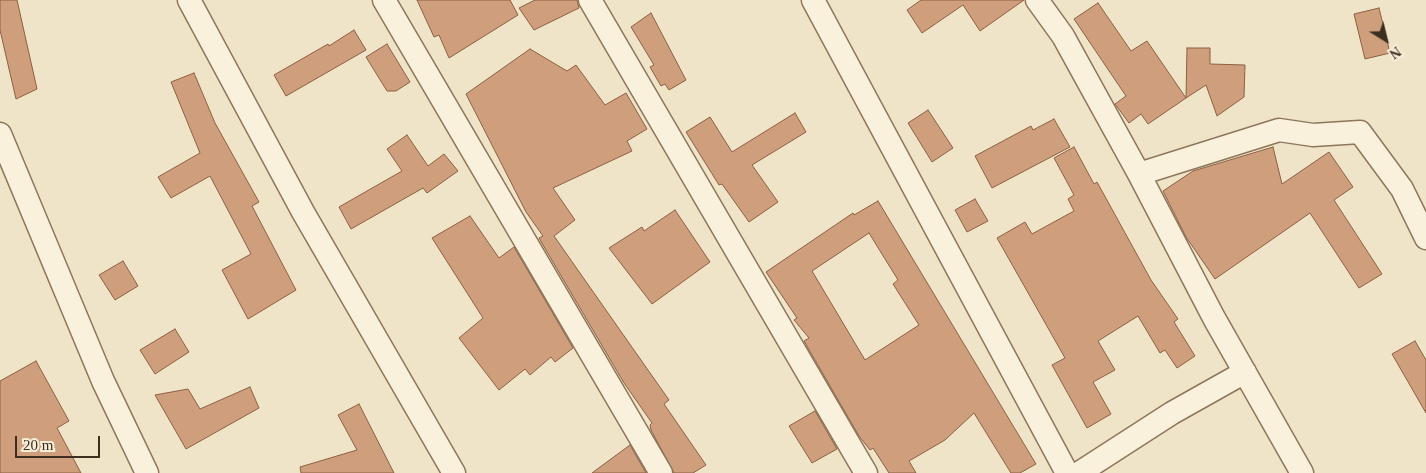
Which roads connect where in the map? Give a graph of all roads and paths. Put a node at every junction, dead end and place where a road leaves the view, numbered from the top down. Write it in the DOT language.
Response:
graph roads {
  1 [pos="189,0"];
  2 [pos="384,0"];
  3 [pos="590,0"];
  4 [pos="813,0"];
  5 [pos="1037,0"];
  6 [pos="0,134"];
  7 [pos="1139,174"];
  8 [pos="1426,238"];
  9 [pos="1245,372"];
  10 [pos="147,473"];
  11 [pos="454,473"];
  12 [pos="661,473"];
  13 [pos="866,473"];
  14 [pos="1067,473"];
  15 [pos="1079,473"];
  16 [pos="1302,473"];
  1 -- 11 [label="street"];
  2 -- 12 [label="street"];
  3 -- 13 [label="street"];
  4 -- 14 [label="street"];
  5 -- 7 [label="street"];
  6 -- 10 [label="street"];
  7 -- 8 [label="street"];
  7 -- 9 [label="street"];
  9 -- 15 [label="street"];
  9 -- 16 [label="street"];
}
